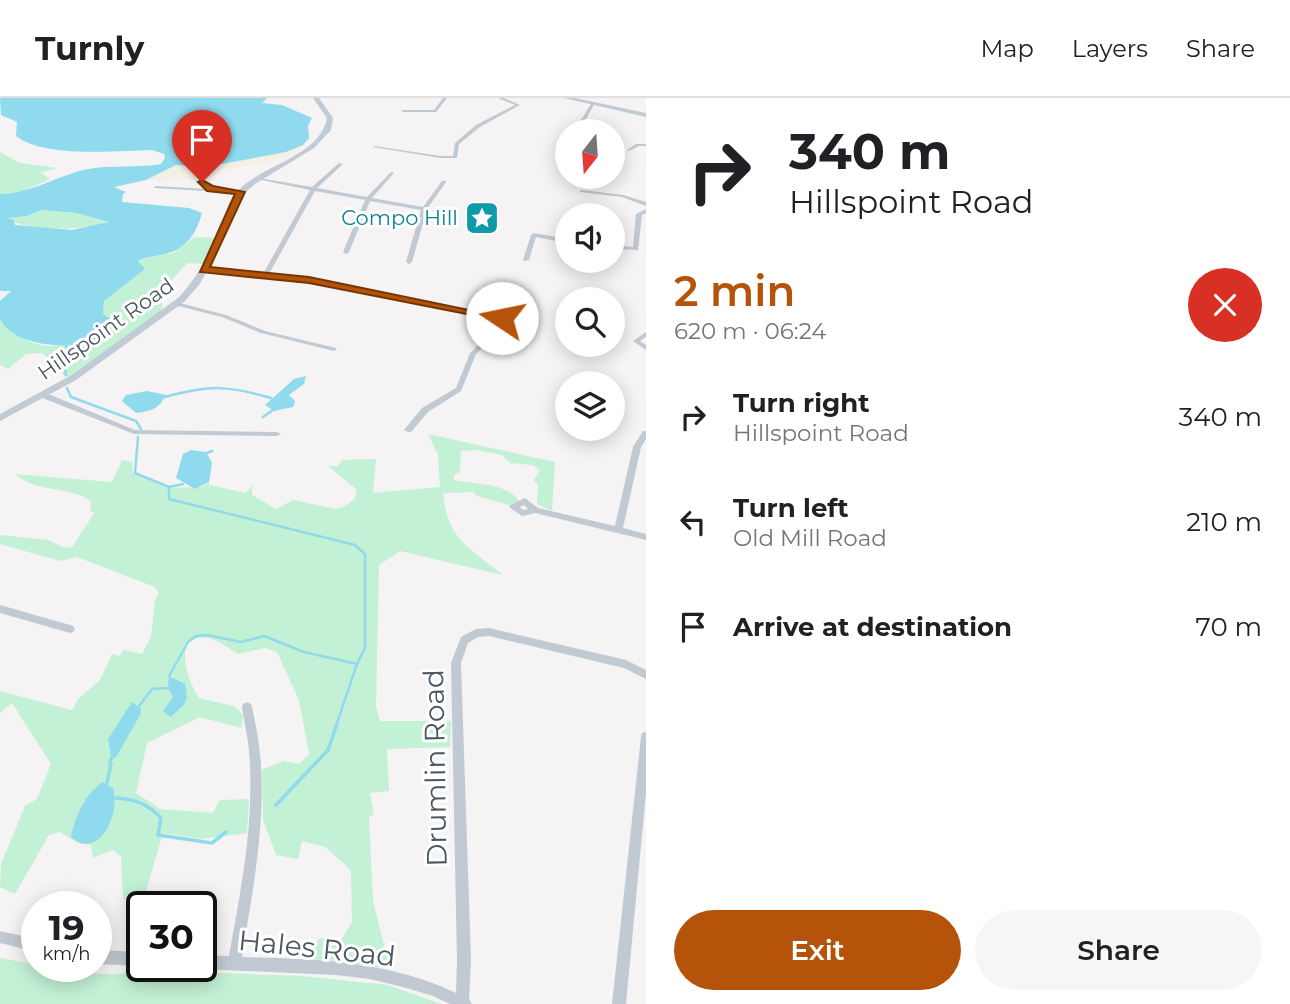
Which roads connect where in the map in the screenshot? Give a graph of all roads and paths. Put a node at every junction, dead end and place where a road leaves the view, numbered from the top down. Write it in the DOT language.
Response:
graph roads {
  1 [pos="316,98"];
  2 [pos="445,98"];
  3 [pos="500,98"];
  4 [pos="568,98"];
  5 [pos="593,103"];
  6 [pos="403,111"];
  7 [pos="646,115"];
  8 [pos="584,119"];
  9 [pos="646,145"];
  10 [pos="375,147"];
  11 [pos="629,150"];
  12 [pos="341,164"];
  13 [pos="391,173"];
  14 [pos="259,179"];
  15 [pos="161,181"];
  16 [pos="202,182"];
  17 [pos="444,182"];
  18 [pos="211,189"];
  19 [pos="313,189"];
  20 [pos="582,191"];
  21 [pos="241,192"];
  22 [pos="368,199"];
  23 [pos="646,204"];
  24 [pos="424,209"];
  25 [pos="646,211"];
  26 [pos="555,239"];
  27 [pos="625,248"];
  28 [pos="346,251"];
  29 [pos="526,260"];
  30 [pos="409,262"];
  31 [pos="204,270"];
  32 [pos="266,274"];
  33 [pos="511,290"];
  34 [pos="176,304"];
  35 [pos="502,318"];
  36 [pos="646,334"];
  37 [pos="646,348"];
  38 [pos="334,349"];
  39 [pos="43,395"];
  40 [pos="0,418"];
  41 [pos="408,430"];
  42 [pos="646,433"];
  43 [pos="277,434"];
  44 [pos="536,510"];
  45 [pos="618,530"];
  46 [pos="646,537"];
  47 [pos="0,609"];
  48 [pos="70,629"];
  49 [pos="646,675"];
  50 [pos="247,707"];
  51 [pos="646,737"];
  52 [pos="0,937"];
  53 [pos="21,942"];
  54 [pos="217,963"];
  55 [pos="234,964"];
  56 [pos="464,1003"];
  57 [pos="619,1004"];
  1 -- 14 [label="street, Hillspoint Road"];
  2 -- 6 [label="street"];
  3 -- 10 [label="street"];
  4 -- 5 [label="street"];
  5 -- 7 [label="street"];
  5 -- 8 [label="street"];
  9 -- 11 [label="street"];
  12 -- 19 [label="street"];
  13 -- 22 [label="street"];
  14 -- 19 [label="street"];
  14 -- 21 [label="street, Hillspoint Road"];
  15 -- 18 [label="street"];
  16 -- 18 [label="street"];
  17 -- 24 [label="street"];
  18 -- 21 [label="street"];
  19 -- 22 [label="street"];
  19 -- 32 [label="street"];
  20 -- 23 [label="street"];
  21 -- 31 [label="street, Hillspoint Road"];
  22 -- 24 [label="street"];
  22 -- 28 [label="street"];
  24 -- 30 [label="street"];
  25 -- 27 [label="street"];
  26 -- 29 [label="street"];
  31 -- 32 [label="street"];
  31 -- 34 [label="street, Hillspoint Road"];
  32 -- 35 [label="street"];
  33 -- 35 [label="street"];
  34 -- 38 [label="street"];
  34 -- 39 [label="street, Hillspoint Road"];
  35 -- 41 [label="street"];
  36 -- 37 [label="street"];
  39 -- 40 [label="street, Hillspoint Road"];
  39 -- 43 [label="street"];
  42 -- 45 [label="street"];
  44 -- 45 [label="street"];
  45 -- 46 [label="street"];
  47 -- 48 [label="street"];
  49 -- 56 [label="street, Drumlin Road"];
  50 -- 55 [label="street"];
  51 -- 57 [label="street"];
  52 -- 53 [label="street"];
  54 -- 55 [label="street, Hales Road"];
  55 -- 56 [label="street, Hales Road"];
}
